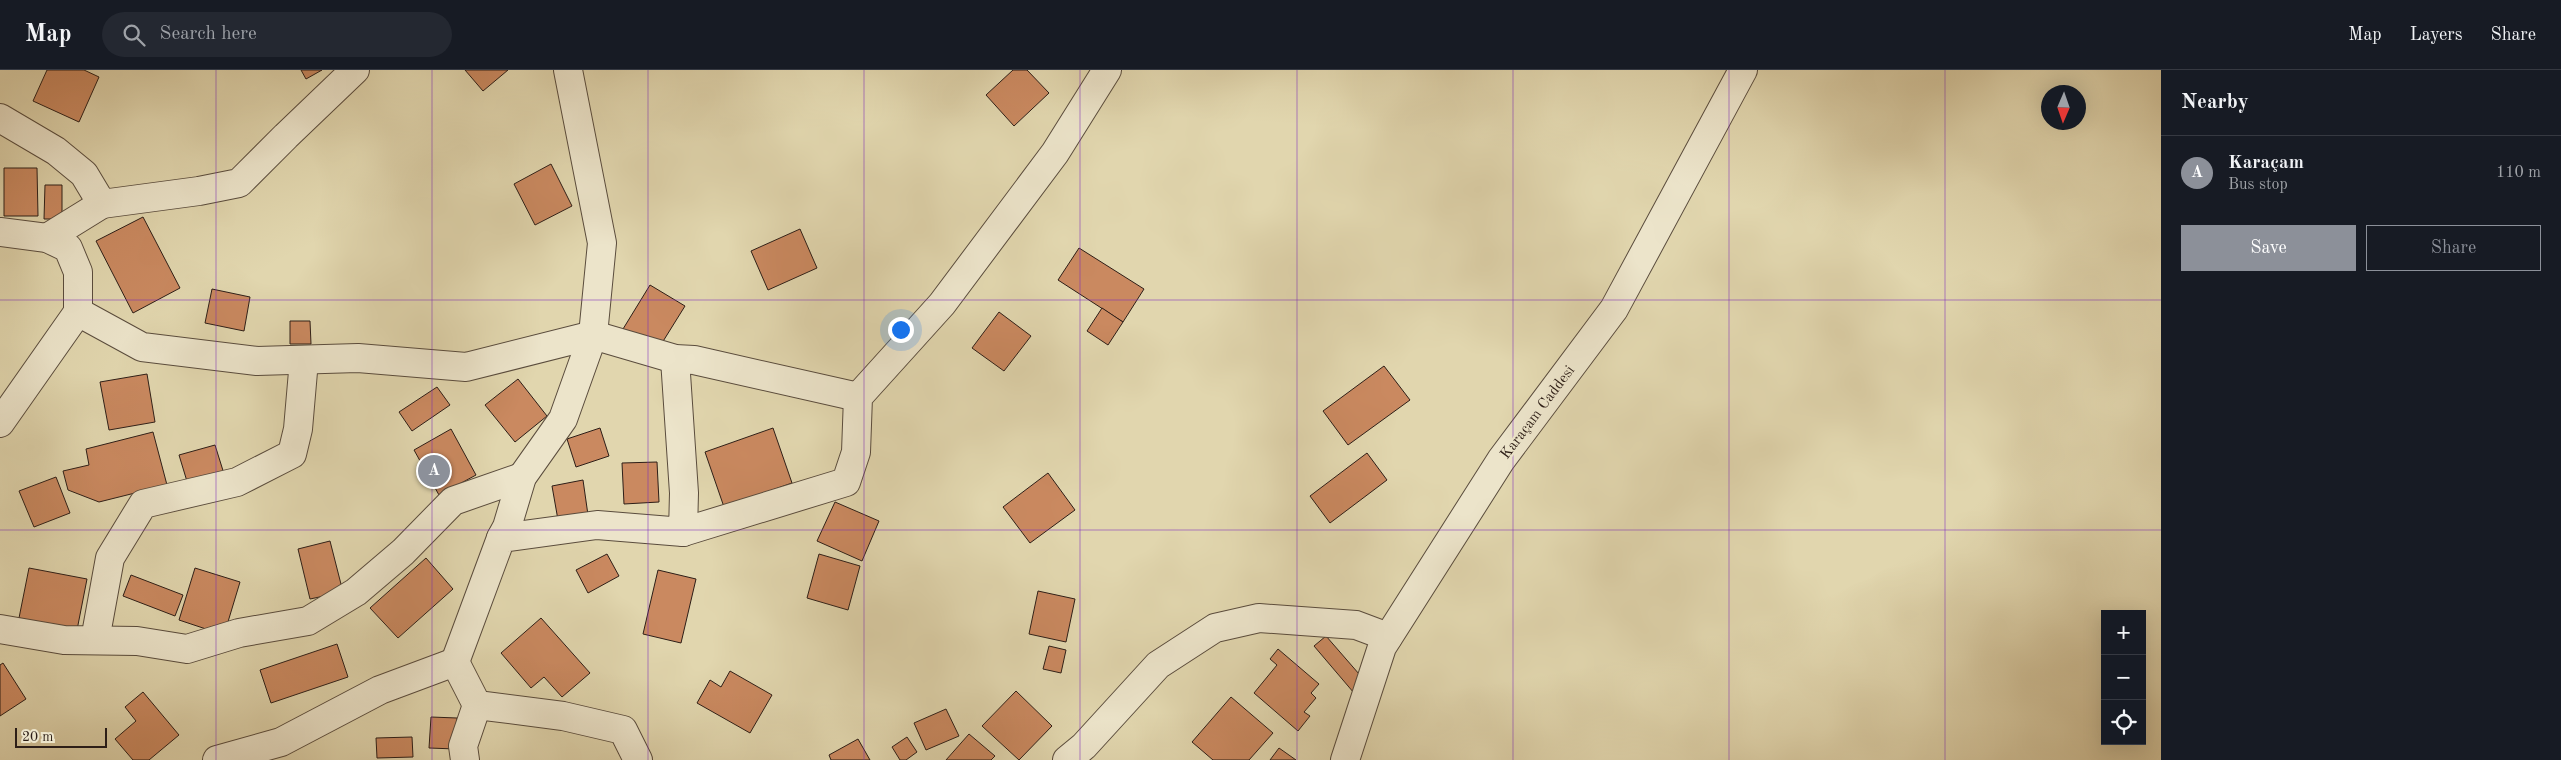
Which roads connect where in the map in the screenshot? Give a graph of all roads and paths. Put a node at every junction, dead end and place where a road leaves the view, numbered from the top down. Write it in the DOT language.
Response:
graph roads {
  1 [pos="355,70"];
  2 [pos="568,70"];
  3 [pos="1107,70"];
  4 [pos="1743,70"];
  5 [pos="0,118"];
  6 [pos="102,204"];
  7 [pos="0,232"];
  8 [pos="47,238"];
  9 [pos="78,312"];
  10 [pos="593,335"];
  11 [pos="304,360"];
  12 [pos="674,360"];
  13 [pos="858,397"];
  14 [pos="0,423"];
  15 [pos="522,477"];
  16 [pos="683,532"];
  17 [pos="501,538"];
  18 [pos="0,629"];
  19 [pos="1388,637"];
  20 [pos="95,640"];
  21 [pos="455,662"];
  22 [pos="477,705"];
  23 [pos="217,760"];
  24 [pos="465,760"];
  25 [pos="638,760"];
  26 [pos="1067,760"];
  27 [pos="1345,760"];
  1 -- 6 [label="street"];
  2 -- 10 [label="street"];
  3 -- 13 [label="street"];
  4 -- 19 [label="street, Karaçam Caddesi"];
  5 -- 6 [label="street"];
  6 -- 8 [label="street"];
  7 -- 8 [label="street"];
  8 -- 9 [label="street"];
  9 -- 11 [label="street"];
  9 -- 14 [label="street"];
  10 -- 11 [label="street"];
  10 -- 12 [label="street"];
  10 -- 15 [label="street"];
  11 -- 20 [label="street"];
  12 -- 13 [label="street"];
  12 -- 16 [label="street"];
  13 -- 16 [label="street"];
  15 -- 17 [label="street"];
  15 -- 20 [label="street"];
  16 -- 17 [label="street"];
  17 -- 21 [label="street"];
  18 -- 20 [label="street"];
  19 -- 26 [label="street"];
  19 -- 27 [label="street, Karaçam Caddesi"];
  21 -- 22 [label="street"];
  21 -- 23 [label="street"];
  22 -- 24 [label="street"];
  22 -- 25 [label="street"];
}
